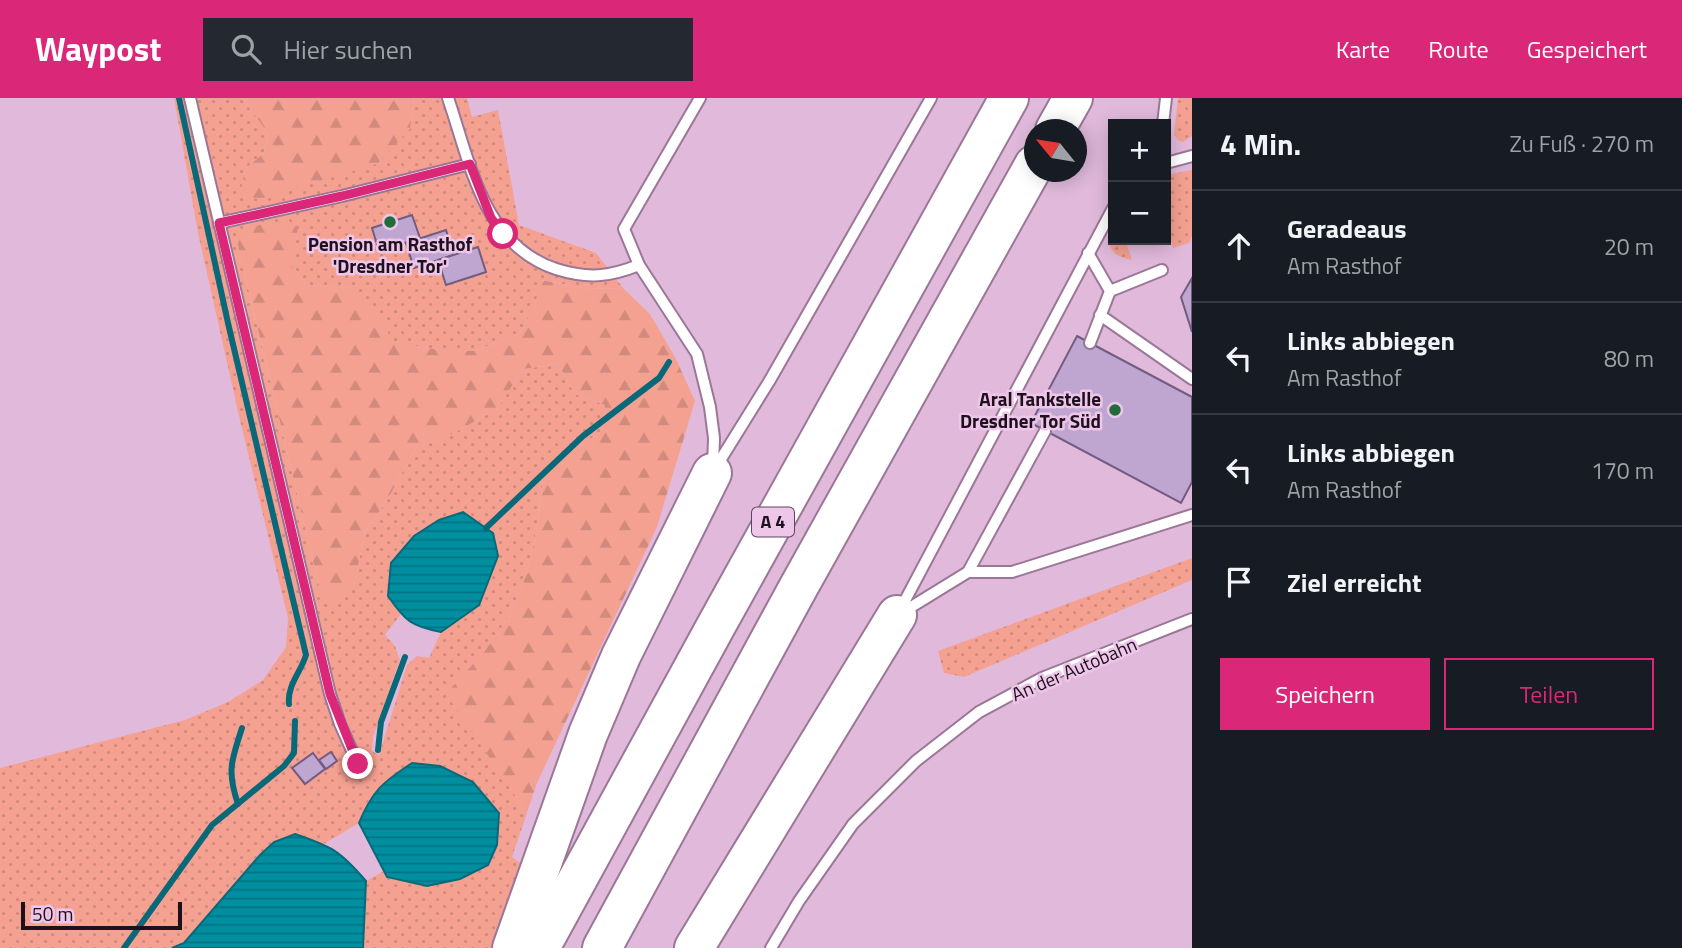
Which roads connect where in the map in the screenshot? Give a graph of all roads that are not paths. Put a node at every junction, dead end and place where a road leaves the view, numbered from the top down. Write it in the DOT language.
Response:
graph roads {
  1 [pos="190,98"];
  2 [pos="448,98"];
  3 [pos="701,98"];
  4 [pos="931,98"];
  5 [pos="1009,98"];
  6 [pos="1073,98"];
  7 [pos="1166,98"];
  8 [pos="1061,119"];
  9 [pos="1164,119"];
  10 [pos="1192,156"];
  11 [pos="1171,162"];
  12 [pos="470,164"];
  13 [pos="1025,182"];
  14 [pos="1108,217"];
  15 [pos="219,223"];
  16 [pos="1087,253"];
  17 [pos="639,265"];
  18 [pos="1161,270"];
  19 [pos="1110,292"];
  20 [pos="1100,315"];
  21 [pos="1090,343"];
  22 [pos="1192,379"];
  23 [pos="1045,430"];
  24 [pos="712,473"];
  25 [pos="1192,515"];
  26 [pos="968,572"];
  27 [pos="897,615"];
  28 [pos="1192,619"];
  29 [pos="358,764"];
  30 [pos="512,948"];
  31 [pos="540,948"];
  32 [pos="602,948"];
  33 [pos="694,948"];
  34 [pos="771,948"];
  1 -- 15 [label="lane"];
  2 -- 12 [label="lane"];
  3 -- 17 [label="lane"];
  4 -- 24 [label="lane"];
  5 -- 31 [label="highway, A 4"];
  6 -- 8 [label="highway"];
  7 -- 9 [label="lane"];
  10 -- 11 [label="lane"];
  12 -- 15 [label="lane"];
  12 -- 17 [label="lane"];
  13 -- 32 [label="highway"];
  14 -- 16 [label="lane"];
  15 -- 29 [label="lane"];
  16 -- 19 [label="lane"];
  16 -- 27 [label="lane"];
  17 -- 24 [label="lane"];
  18 -- 19 [label="lane"];
  19 -- 20 [label="lane"];
  20 -- 21 [label="lane"];
  20 -- 22 [label="lane"];
  23 -- 26 [label="lane"];
  24 -- 30 [label="highway"];
  25 -- 26 [label="lane"];
  26 -- 27 [label="lane"];
  27 -- 33 [label="highway"];
  28 -- 34 [label="lane, An der Autobahn"];
}
